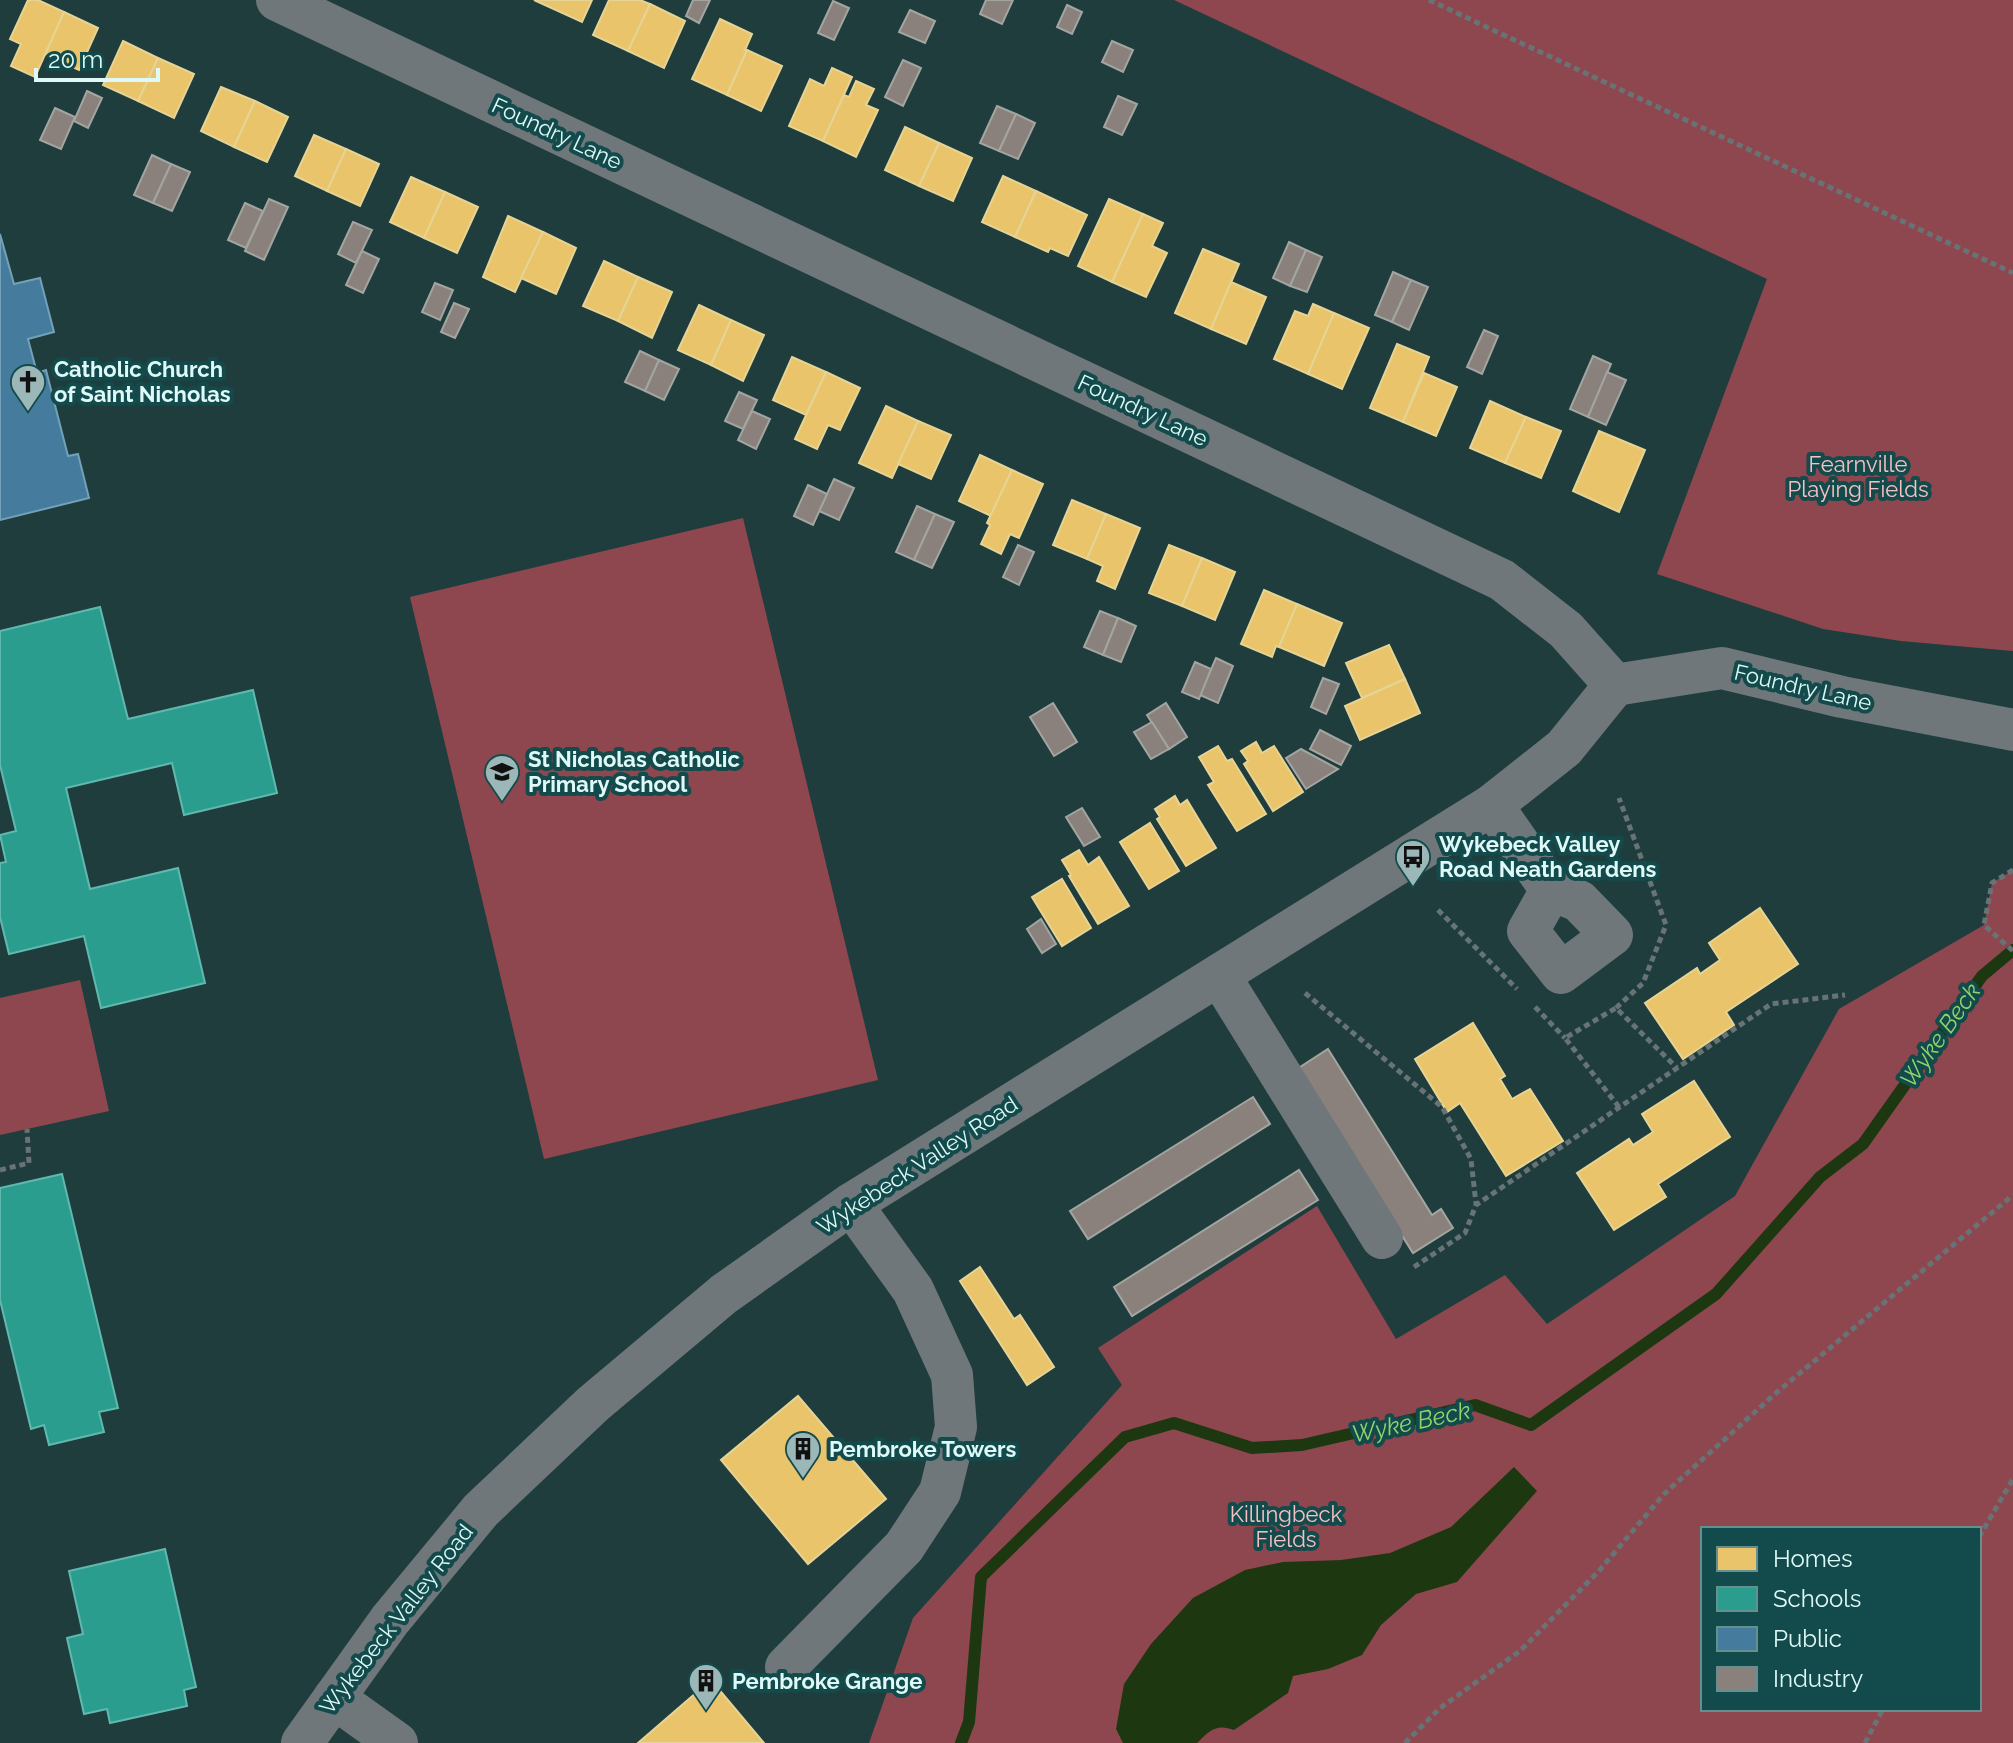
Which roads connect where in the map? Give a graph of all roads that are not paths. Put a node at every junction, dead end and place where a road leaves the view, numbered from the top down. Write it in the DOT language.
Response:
graph roads {
  1 [pos="277,0"];
  2 [pos="1615,685"];
  3 [pos="2013,730"];
  4 [pos="1492,805"];
  5 [pos="1551,890"];
  6 [pos="1219,975"];
  7 [pos="851,1204"];
  8 [pos="1382,1238"];
  9 [pos="786,1667"];
  10 [pos="334,1698"];
  11 [pos="302,1743"];
  12 [pos="397,1743"];
  1 -- 2 [label="street, Foundry Lane"];
  2 -- 3 [label="street, Foundry Lane"];
  2 -- 4 [label="street, Wykebeck Valley Road"];
  4 -- 5 [label="street"];
  4 -- 6 [label="street, Wykebeck Valley Road"];
  6 -- 7 [label="street, Wykebeck Valley Road"];
  6 -- 8 [label="street"];
  7 -- 9 [label="street"];
  7 -- 10 [label="street, Wykebeck Valley Road"];
  10 -- 11 [label="street, Wykebeck Valley Road"];
  10 -- 12 [label="street"];
}
